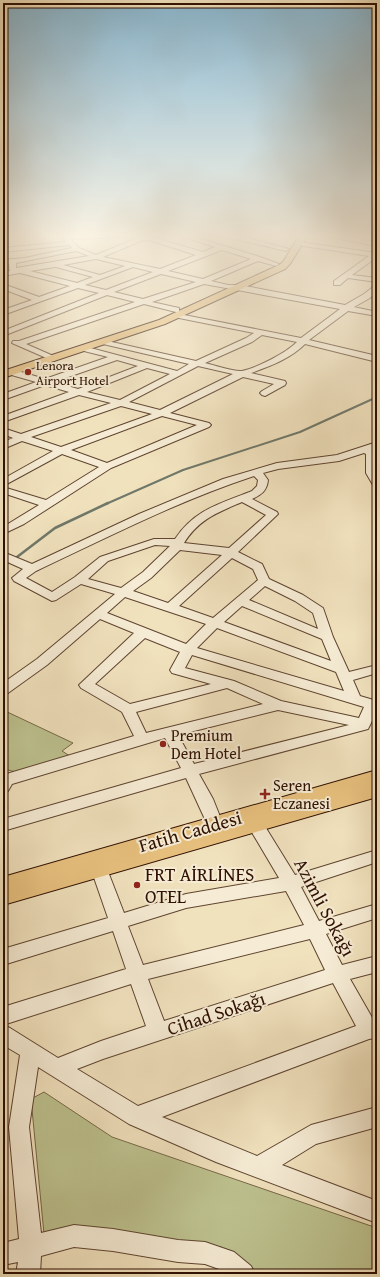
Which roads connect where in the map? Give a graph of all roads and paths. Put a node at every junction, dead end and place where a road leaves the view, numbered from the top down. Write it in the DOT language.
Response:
graph roads {
  1 [pos="25,295"];
  2 [pos="54,295"];
  3 [pos="104,295"];
  4 [pos="114,295"];
  5 [pos="164,295"];
  6 [pos="213,295"];
  7 [pos="221,295"];
  8 [pos="276,295"];
  9 [pos="368,295"];
  10 [pos="39,300"];
  11 [pos="142,302"];
  12 [pos="345,309"];
  13 [pos="176,313"];
  14 [pos="3,314"];
  15 [pos="377,314"];
  16 [pos="260,332"];
  17 [pos="3,334"];
  18 [pos="3,338"];
  19 [pos="303,341"];
  20 [pos="103,342"];
  21 [pos="19,344"];
  22 [pos="83,348"];
  23 [pos="50,357"];
  24 [pos="114,358"];
  25 [pos="377,359"];
  26 [pos="200,363"];
  27 [pos="145,366"];
  28 [pos="6,372"];
  29 [pos="178,374"];
  30 [pos="241,374"];
  31 [pos="45,382"];
  32 [pos="78,392"];
  33 [pos="264,394"];
  34 [pos="3,397"];
  35 [pos="123,402"];
  36 [pos="163,413"];
  37 [pos="3,419"];
  38 [pos="3,431"];
  39 [pos="22,437"];
  40 [pos="3,446"];
  41 [pos="60,451"];
  42 [pos="373,451"];
  43 [pos="107,466"];
  44 [pos="256,472"];
  45 [pos="3,483"];
  46 [pos="377,483"];
  47 [pos="3,490"];
  48 [pos="244,499"];
  49 [pos="47,504"];
  50 [pos="3,531"];
  51 [pos="178,544"];
  52 [pos="230,552"];
  53 [pos="3,556"];
  54 [pos="32,568"];
  55 [pos="79,580"];
  56 [pos="264,581"];
  57 [pos="124,592"];
  58 [pos="241,601"];
  59 [pos="171,607"];
  60 [pos="97,614"];
  61 [pos="215,623"];
  62 [pos="142,633"];
  63 [pos="327,637"];
  64 [pos="188,650"];
  65 [pos="377,669"];
  66 [pos="342,674"];
  67 [pos="229,684"];
  68 [pos="3,690"];
  69 [pos="354,699"];
  70 [pos="278,705"];
  71 [pos="374,705"];
  72 [pos="128,709"];
  73 [pos="364,724"];
  74 [pos="169,732"];
  75 [pos="142,739"];
  76 [pos="190,772"];
  77 [pos="377,778"];
  78 [pos="4,781"];
  79 [pos="377,790"];
  80 [pos="215,824"];
  81 [pos="255,824"];
  82 [pos="3,825"];
  83 [pos="377,856"];
  84 [pos="99,869"];
  85 [pos="291,883"];
  86 [pos="3,885"];
  87 [pos="3,896"];
  88 [pos="377,911"];
  89 [pos="118,922"];
  90 [pos="315,930"];
  91 [pos="3,957"];
  92 [pos="377,964"];
  93 [pos="137,974"];
  94 [pos="336,974"];
  95 [pos="3,1016"];
  96 [pos="373,1029"];
  97 [pos="158,1032"];
  98 [pos="3,1034"];
  99 [pos="30,1051"];
  100 [pos="56,1068"];
  101 [pos="136,1117"];
  102 [pos="377,1117"];
  103 [pos="259,1167"];
  104 [pos="377,1212"];
  105 [pos="30,1246"];
  106 [pos="3,1254"];
  107 [pos="28,1274"];
  108 [pos="243,1274"];
  1 -- 10 [label="street"];
  2 -- 10 [label="street"];
  3 -- 17 [label="street"];
  4 -- 11 [label="street"];
  5 -- 11 [label="street"];
  6 -- 13 [label="main road"];
  7 -- 13 [label="main road"];
  8 -- 12 [label="street"];
  9 -- 12 [label="street"];
  10 -- 14 [label="street"];
  11 -- 13 [label="street"];
  11 -- 21 [label="street"];
  12 -- 15 [label="street"];
  12 -- 19 [label="street"];
  13 -- 16 [label="street"];
  13 -- 20 [label="main road"];
  13 -- 23 [label="main road"];
  16 -- 19 [label="street"];
  16 -- 26 [label="street"];
  18 -- 21 [label="street"];
  19 -- 25 [label="street"];
  19 -- 30 [label="street"];
  20 -- 22 [label="main road"];
  20 -- 26 [label="street"];
  21 -- 23 [label="street"];
  22 -- 23 [label="main road"];
  22 -- 24 [label="street"];
  23 -- 28 [label="main road"];
  24 -- 27 [label="street"];
  24 -- 31 [label="street"];
  26 -- 29 [label="street"];
  26 -- 30 [label="street"];
  27 -- 29 [label="street"];
  27 -- 32 [label="street"];
  28 -- 31 [label="street"];
  29 -- 35 [label="street"];
  30 -- 33 [label="street"];
  30 -- 36 [label="street"];
  31 -- 32 [label="street"];
  31 -- 34 [label="street"];
  32 -- 35 [label="street"];
  32 -- 37 [label="street"];
  35 -- 36 [label="street"];
  35 -- 39 [label="street"];
  36 -- 41 [label="street"];
  36 -- 43 [label="street"];
  38 -- 39 [label="street"];
  39 -- 40 [label="street"];
  39 -- 41 [label="street"];
  41 -- 43 [label="street"];
  41 -- 45 [label="street"];
  42 -- 44 [label="street"];
  42 -- 46 [label="street"];
  43 -- 49 [label="street"];
  44 -- 48 [label="street"];
  44 -- 54 [label="street"];
  47 -- 49 [label="street"];
  48 -- 51 [label="street"];
  48 -- 52 [label="street"];
  49 -- 50 [label="street"];
  51 -- 52 [label="street"];
  51 -- 55 [label="street"];
  51 -- 57 [label="street"];
  52 -- 56 [label="street"];
  52 -- 59 [label="street"];
  53 -- 54 [label="street"];
  54 -- 55 [label="street"];
  55 -- 57 [label="street"];
  56 -- 58 [label="street"];
  56 -- 63 [label="street"];
  57 -- 59 [label="street"];
  57 -- 60 [label="street"];
  58 -- 61 [label="street"];
  58 -- 63 [label="street"];
  59 -- 61 [label="street"];
  60 -- 62 [label="street"];
  60 -- 68 [label="street"];
  61 -- 64 [label="street"];
  61 -- 66 [label="street"];
  62 -- 64 [label="street"];
  62 -- 72 [label="street"];
  63 -- 66 [label="street"];
  64 -- 67 [label="street"];
  64 -- 69 [label="street"];
  65 -- 66 [label="street"];
  66 -- 69 [label="street"];
  67 -- 70 [label="street"];
  67 -- 72 [label="street"];
  69 -- 71 [label="street"];
  70 -- 73 [label="street"];
  70 -- 74 [label="street"];
  71 -- 73 [label="street"];
  72 -- 75 [label="street"];
  73 -- 76 [label="street"];
  74 -- 75 [label="street"];
  74 -- 76 [label="street"];
  75 -- 78 [label="street"];
  76 -- 80 [label="street"];
  76 -- 82 [label="street"];
  77 -- 80 [label="main road, Fatih Caddesi"];
  79 -- 81 [label="main road, Fatih Caddesi"];
  80 -- 86 [label="main road, Fatih Caddesi"];
  81 -- 84 [label="main road, Fatih Caddesi"];
  81 -- 85 [label="street, Azimli Sokağı"];
  83 -- 85 [label="street"];
  84 -- 87 [label="main road, Fatih Caddesi"];
  84 -- 89 [label="street"];
  85 -- 89 [label="street"];
  85 -- 90 [label="street, Azimli Sokağı"];
  88 -- 90 [label="street"];
  89 -- 91 [label="street"];
  89 -- 93 [label="street"];
  90 -- 93 [label="street"];
  90 -- 94 [label="street, Azimli Sokağı"];
  92 -- 94 [label="street, Cihad Sokağı"];
  93 -- 95 [label="street"];
  93 -- 97 [label="street"];
  94 -- 96 [label="street, Azimli Sokağı"];
  94 -- 97 [label="street, Cihad Sokağı"];
  96 -- 101 [label="street"];
  97 -- 100 [label="street, Cihad Sokağı"];
  98 -- 99 [label="street"];
  99 -- 100 [label="street"];
  99 -- 105 [label="street"];
  100 -- 101 [label="street"];
  101 -- 103 [label="street"];
  102 -- 103 [label="street"];
  103 -- 104 [label="street"];
  105 -- 106 [label="street"];
  105 -- 107 [label="street"];
  105 -- 108 [label="street"];
}
